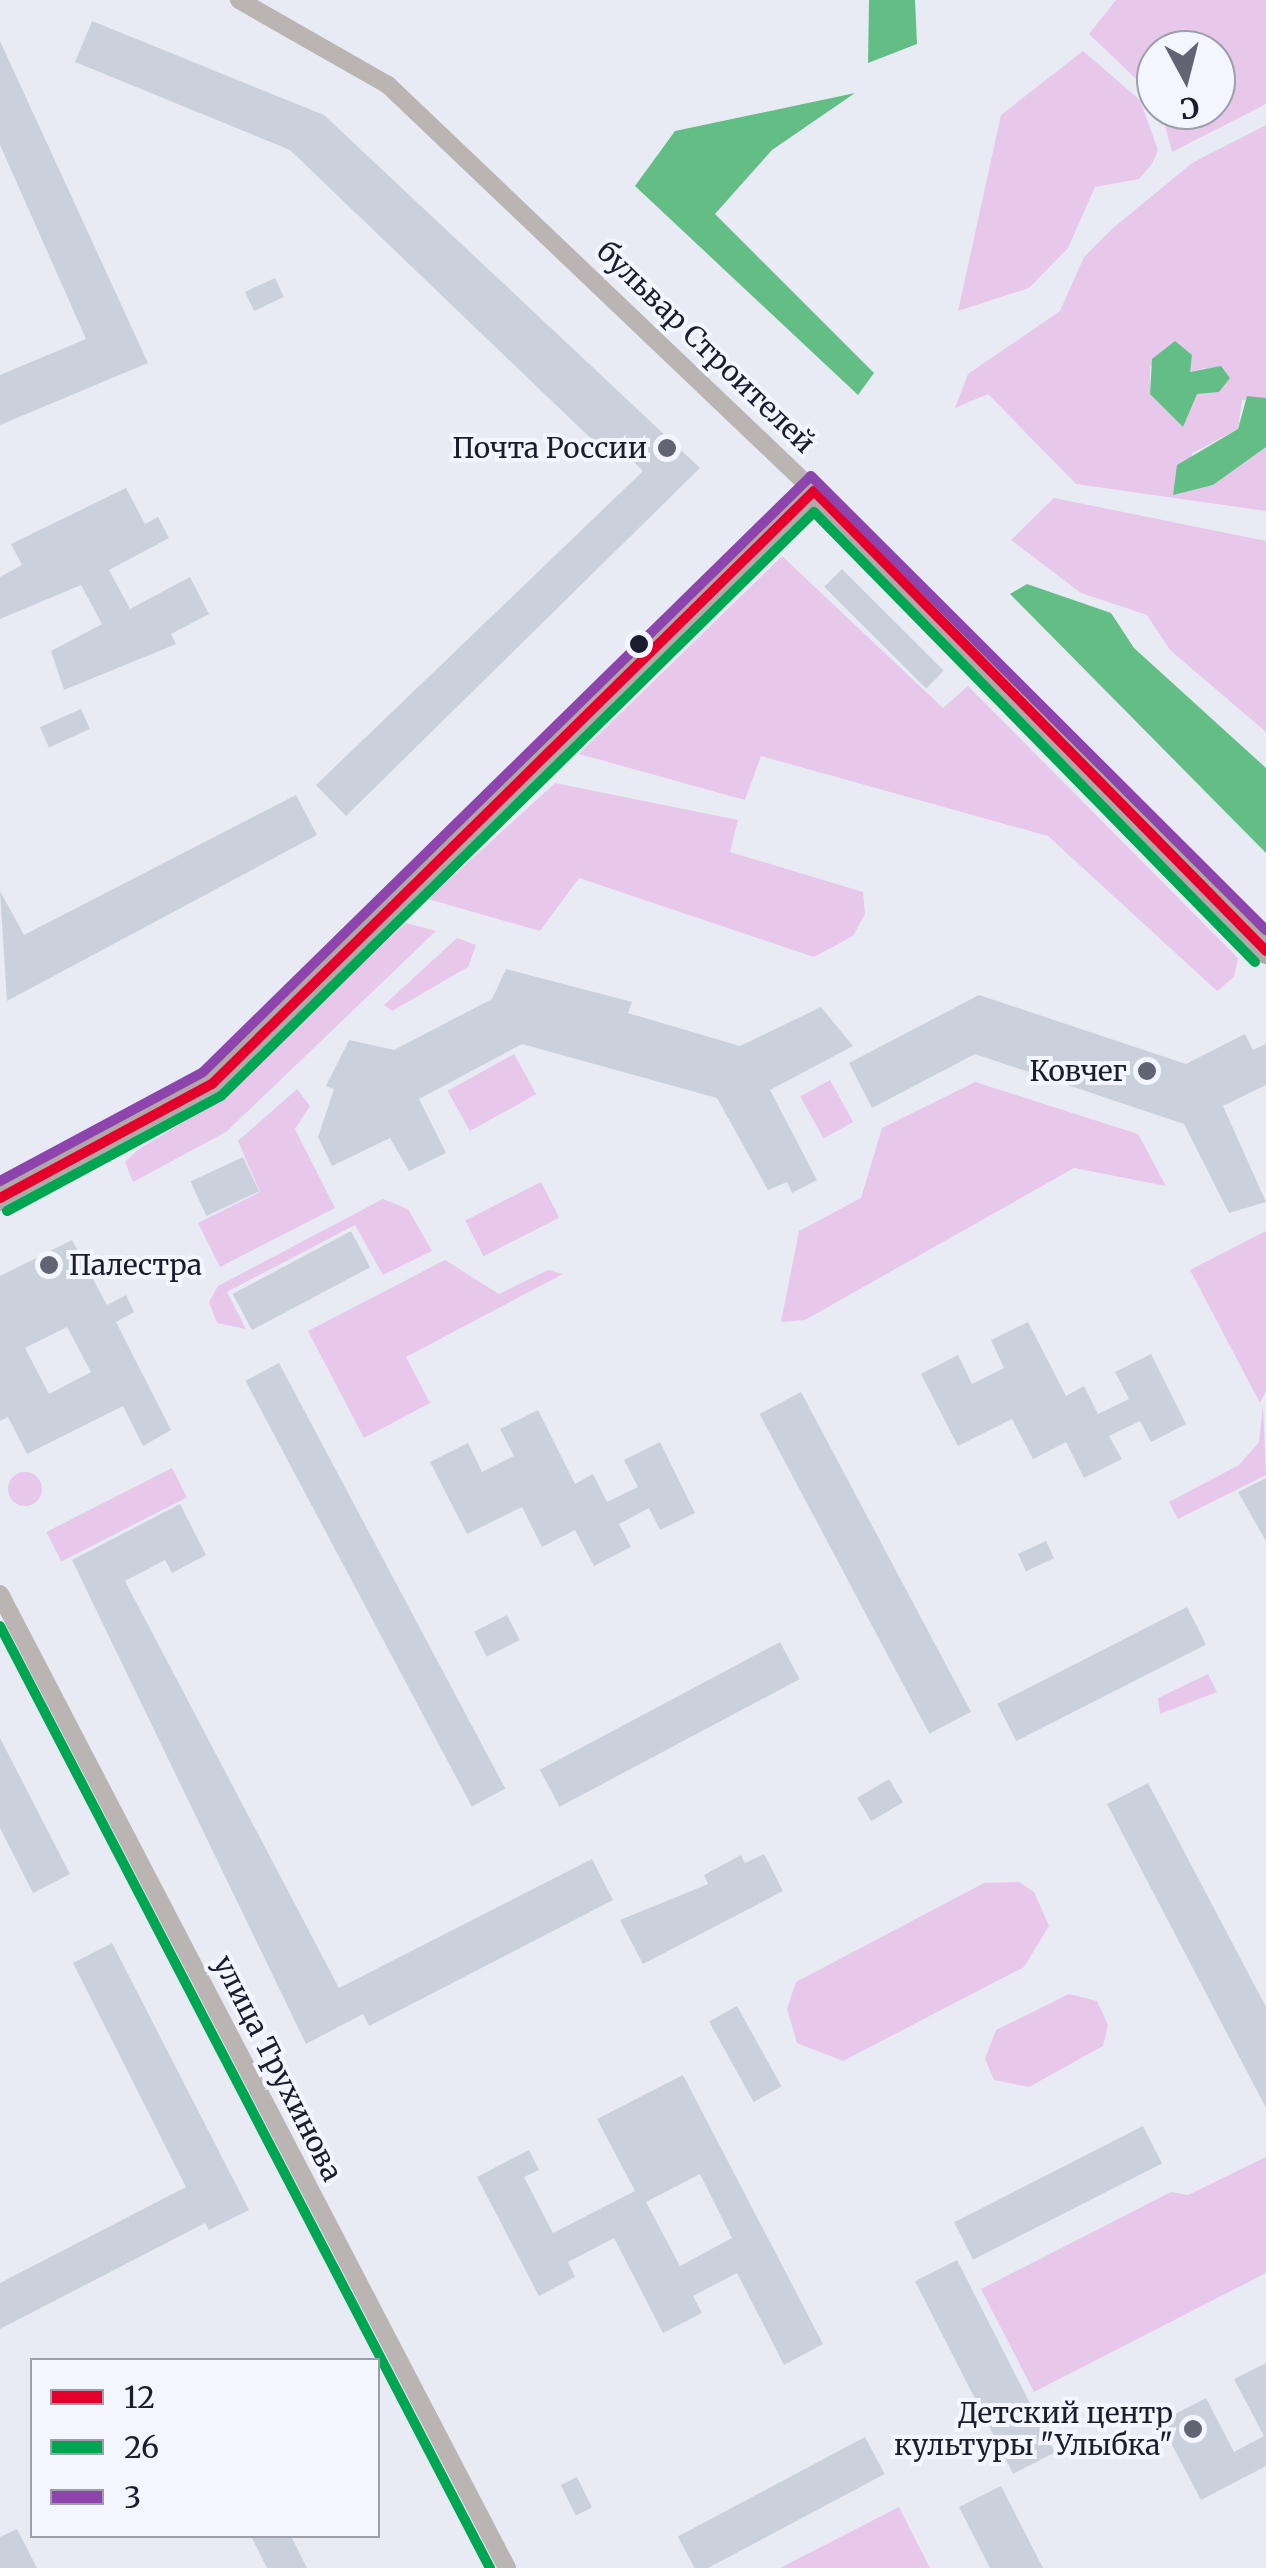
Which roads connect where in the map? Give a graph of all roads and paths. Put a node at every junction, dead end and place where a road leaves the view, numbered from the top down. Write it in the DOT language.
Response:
graph roads {
  1 [pos="239,0"];
  2 [pos="814,491"];
  3 [pos="1266,951"];
  4 [pos="0,1198"];
  5 [pos="0,1594"];
  6 [pos="507,2568"];
  1 -- 2 [label="street, бульвар Строителей"];
  2 -- 3 [label="street, бульвар Строителей"];
  2 -- 4 [label="street"];
  5 -- 6 [label="street, улица Трухинова"];
}
